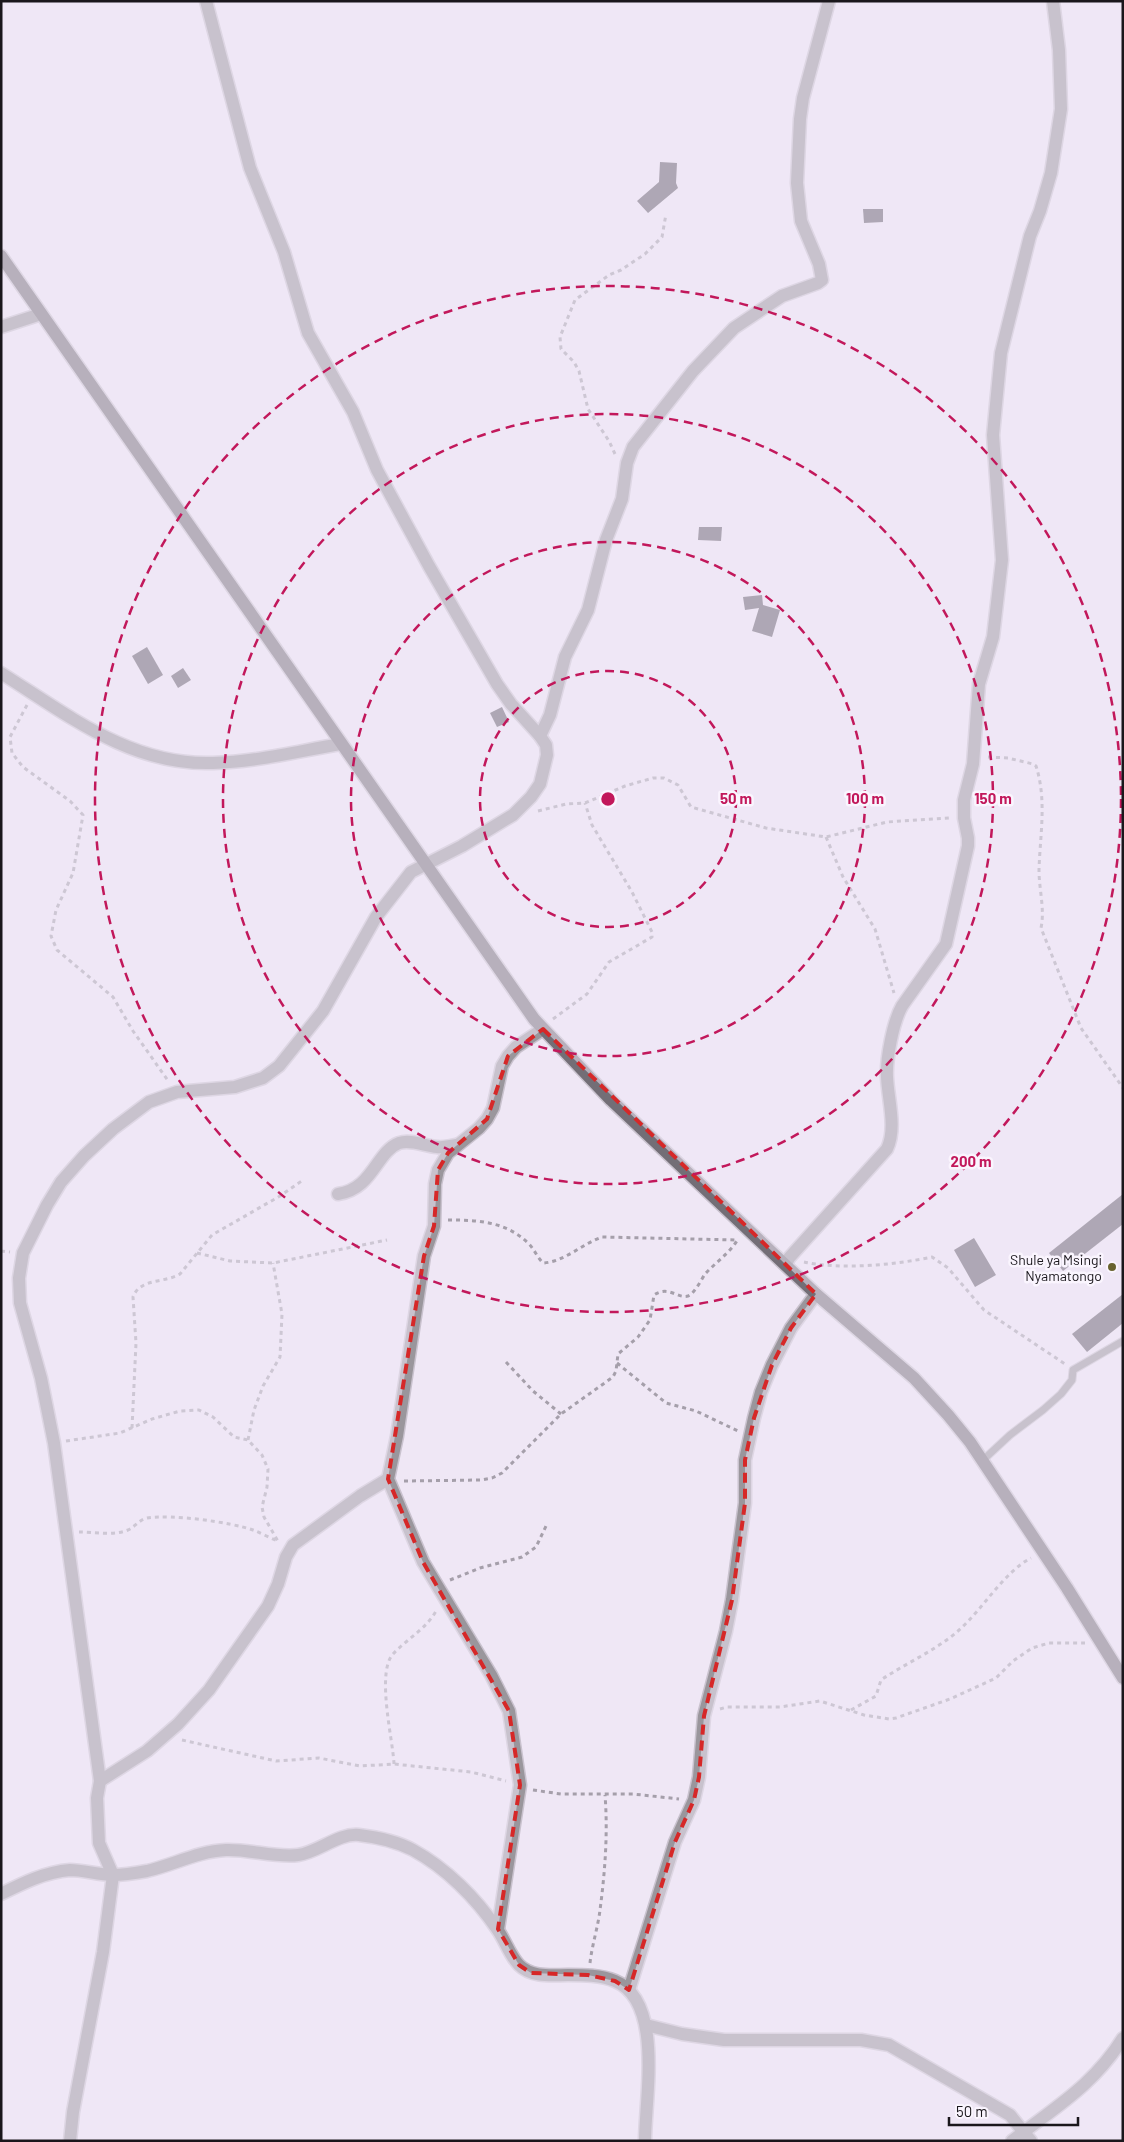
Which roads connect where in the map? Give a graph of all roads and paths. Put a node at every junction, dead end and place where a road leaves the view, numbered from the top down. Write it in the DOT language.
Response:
graph roads {
  1 [pos="206,1"];
  2 [pos="830,1"];
  3 [pos="1053,1"];
  4 [pos="666,214"];
  5 [pos="1,256"];
  6 [pos="41,314"];
  7 [pos="1,327"];
  8 [pos="625,476"];
  9 [pos="1,673"];
  10 [pos="35,694"];
  11 [pos="540,736"];
  12 [pos="341,744"];
  13 [pos="974,756"];
  14 [pos="585,803"];
  15 [pos="513,815"];
  16 [pos="964,818"];
  17 [pos="826,837"];
  18 [pos="424,864"];
  19 [pos="900,1011"];
  20 [pos="543,1029"];
  21 [pos="1123,1088"];
  22 [pos="176,1092"];
  23 [pos="458,1144"];
  24 [pos="303,1180"];
  25 [pos="338,1194"];
  26 [pos="435,1220"];
  27 [pos="747,1228"];
  28 [pos="387,1240"];
  29 [pos="737,1240"];
  30 [pos="197,1253"];
  31 [pos="787,1262"];
  32 [pos="273,1263"];
  33 [pos="816,1294"];
  34 [pos="1123,1342"];
  35 [pos="506,1362"];
  36 [pos="616,1363"];
  37 [pos="1073,1370"];
  38 [pos="560,1414"];
  39 [pos="132,1428"];
  40 [pos="750,1436"];
  41 [pos="248,1440"];
  42 [pos="54,1443"];
  43 [pos="982,1461"];
  44 [pos="388,1479"];
  45 [pos="547,1524"];
  46 [pos="66,1532"];
  47 [pos="278,1541"];
  48 [pos="1043,1552"];
  49 [pos="286,1557"];
  50 [pos="435,1584"];
  51 [pos="443,1597"];
  52 [pos="1100,1643"];
  53 [pos="1123,1678"];
  54 [pos="851,1710"];
  55 [pos="703,1724"];
  56 [pos="164,1736"];
  57 [pos="394,1764"];
  58 [pos="100,1781"];
  59 [pos="520,1785"];
  60 [pos="605,1795"];
  61 [pos="694,1800"];
  62 [pos="113,1875"];
  63 [pos="1,1894"];
  64 [pos="498,1929"];
  65 [pos="588,1976"];
  66 [pos="629,1990"];
  67 [pos="646,2025"];
  68 [pos="1123,2038"];
  69 [pos="1028,2136"];
  70 [pos="70,2141"];
  71 [pos="645,2141"];
  72 [pos="1012,2141"];
  1 -- 11 [label="street"];
  2 -- 8 [label="street"];
  3 -- 13 [label="street"];
  4 -- 8 [label="path"];
  5 -- 6 [label="street"];
  6 -- 7 [label="street"];
  6 -- 12 [label="street"];
  8 -- 11 [label="street"];
  9 -- 10 [label="street"];
  10 -- 12 [label="street"];
  10 -- 22 [label="path"];
  11 -- 15 [label="street"];
  12 -- 18 [label="street"];
  13 -- 16 [label="street"];
  13 -- 21 [label="path"];
  14 -- 15 [label="path"];
  14 -- 17 [label="path"];
  14 -- 20 [label="path"];
  15 -- 18 [label="street"];
  16 -- 17 [label="path"];
  16 -- 19 [label="street"];
  17 -- 19 [label="path"];
  18 -- 20 [label="street"];
  18 -- 22 [label="street"];
  19 -- 31 [label="street"];
  20 -- 23 [label="street"];
  20 -- 27 [label="street"];
  22 -- 42 [label="street"];
  23 -- 25 [label="street"];
  23 -- 26 [label="street"];
  24 -- 30 [label="path"];
  26 -- 29 [label="path"];
  26 -- 44 [label="street"];
  27 -- 29 [label="path"];
  27 -- 31 [label="street"];
  28 -- 32 [label="path"];
  29 -- 36 [label="path"];
  30 -- 32 [label="path"];
  30 -- 39 [label="path"];
  31 -- 33 [label="street"];
  31 -- 37 [label="path"];
  32 -- 41 [label="path"];
  33 -- 40 [label="street"];
  33 -- 43 [label="street"];
  34 -- 37 [label="lane"];
  35 -- 38 [label="path"];
  36 -- 38 [label="path"];
  36 -- 40 [label="path"];
  37 -- 43 [label="lane"];
  38 -- 44 [label="path"];
  39 -- 41 [label="path"];
  39 -- 42 [label="path"];
  40 -- 55 [label="street"];
  41 -- 47 [label="path"];
  42 -- 46 [label="street"];
  43 -- 48 [label="street"];
  44 -- 49 [label="street"];
  44 -- 50 [label="street"];
  45 -- 50 [label="path"];
  46 -- 47 [label="path"];
  46 -- 58 [label="street"];
  47 -- 49 [label="path"];
  48 -- 52 [label="street"];
  48 -- 54 [label="path"];
  49 -- 56 [label="street"];
  50 -- 51 [label="street"];
  51 -- 57 [label="path"];
  51 -- 59 [label="street"];
  52 -- 53 [label="street"];
  52 -- 54 [label="path"];
  54 -- 55 [label="path"];
  55 -- 61 [label="street"];
  56 -- 57 [label="path"];
  56 -- 58 [label="street"];
  57 -- 59 [label="path"];
  58 -- 62 [label="street"];
  59 -- 60 [label="path"];
  59 -- 64 [label="street"];
  60 -- 61 [label="path"];
  60 -- 65 [label="path"];
  61 -- 66 [label="street"];
  62 -- 63 [label="street"];
  62 -- 64 [label="street"];
  62 -- 70 [label="street"];
  64 -- 65 [label="street"];
  65 -- 66 [label="street"];
  66 -- 67 [label="street"];
  67 -- 69 [label="street"];
  67 -- 71 [label="street"];
  68 -- 69 [label="street"];
  69 -- 72 [label="street"];
}
